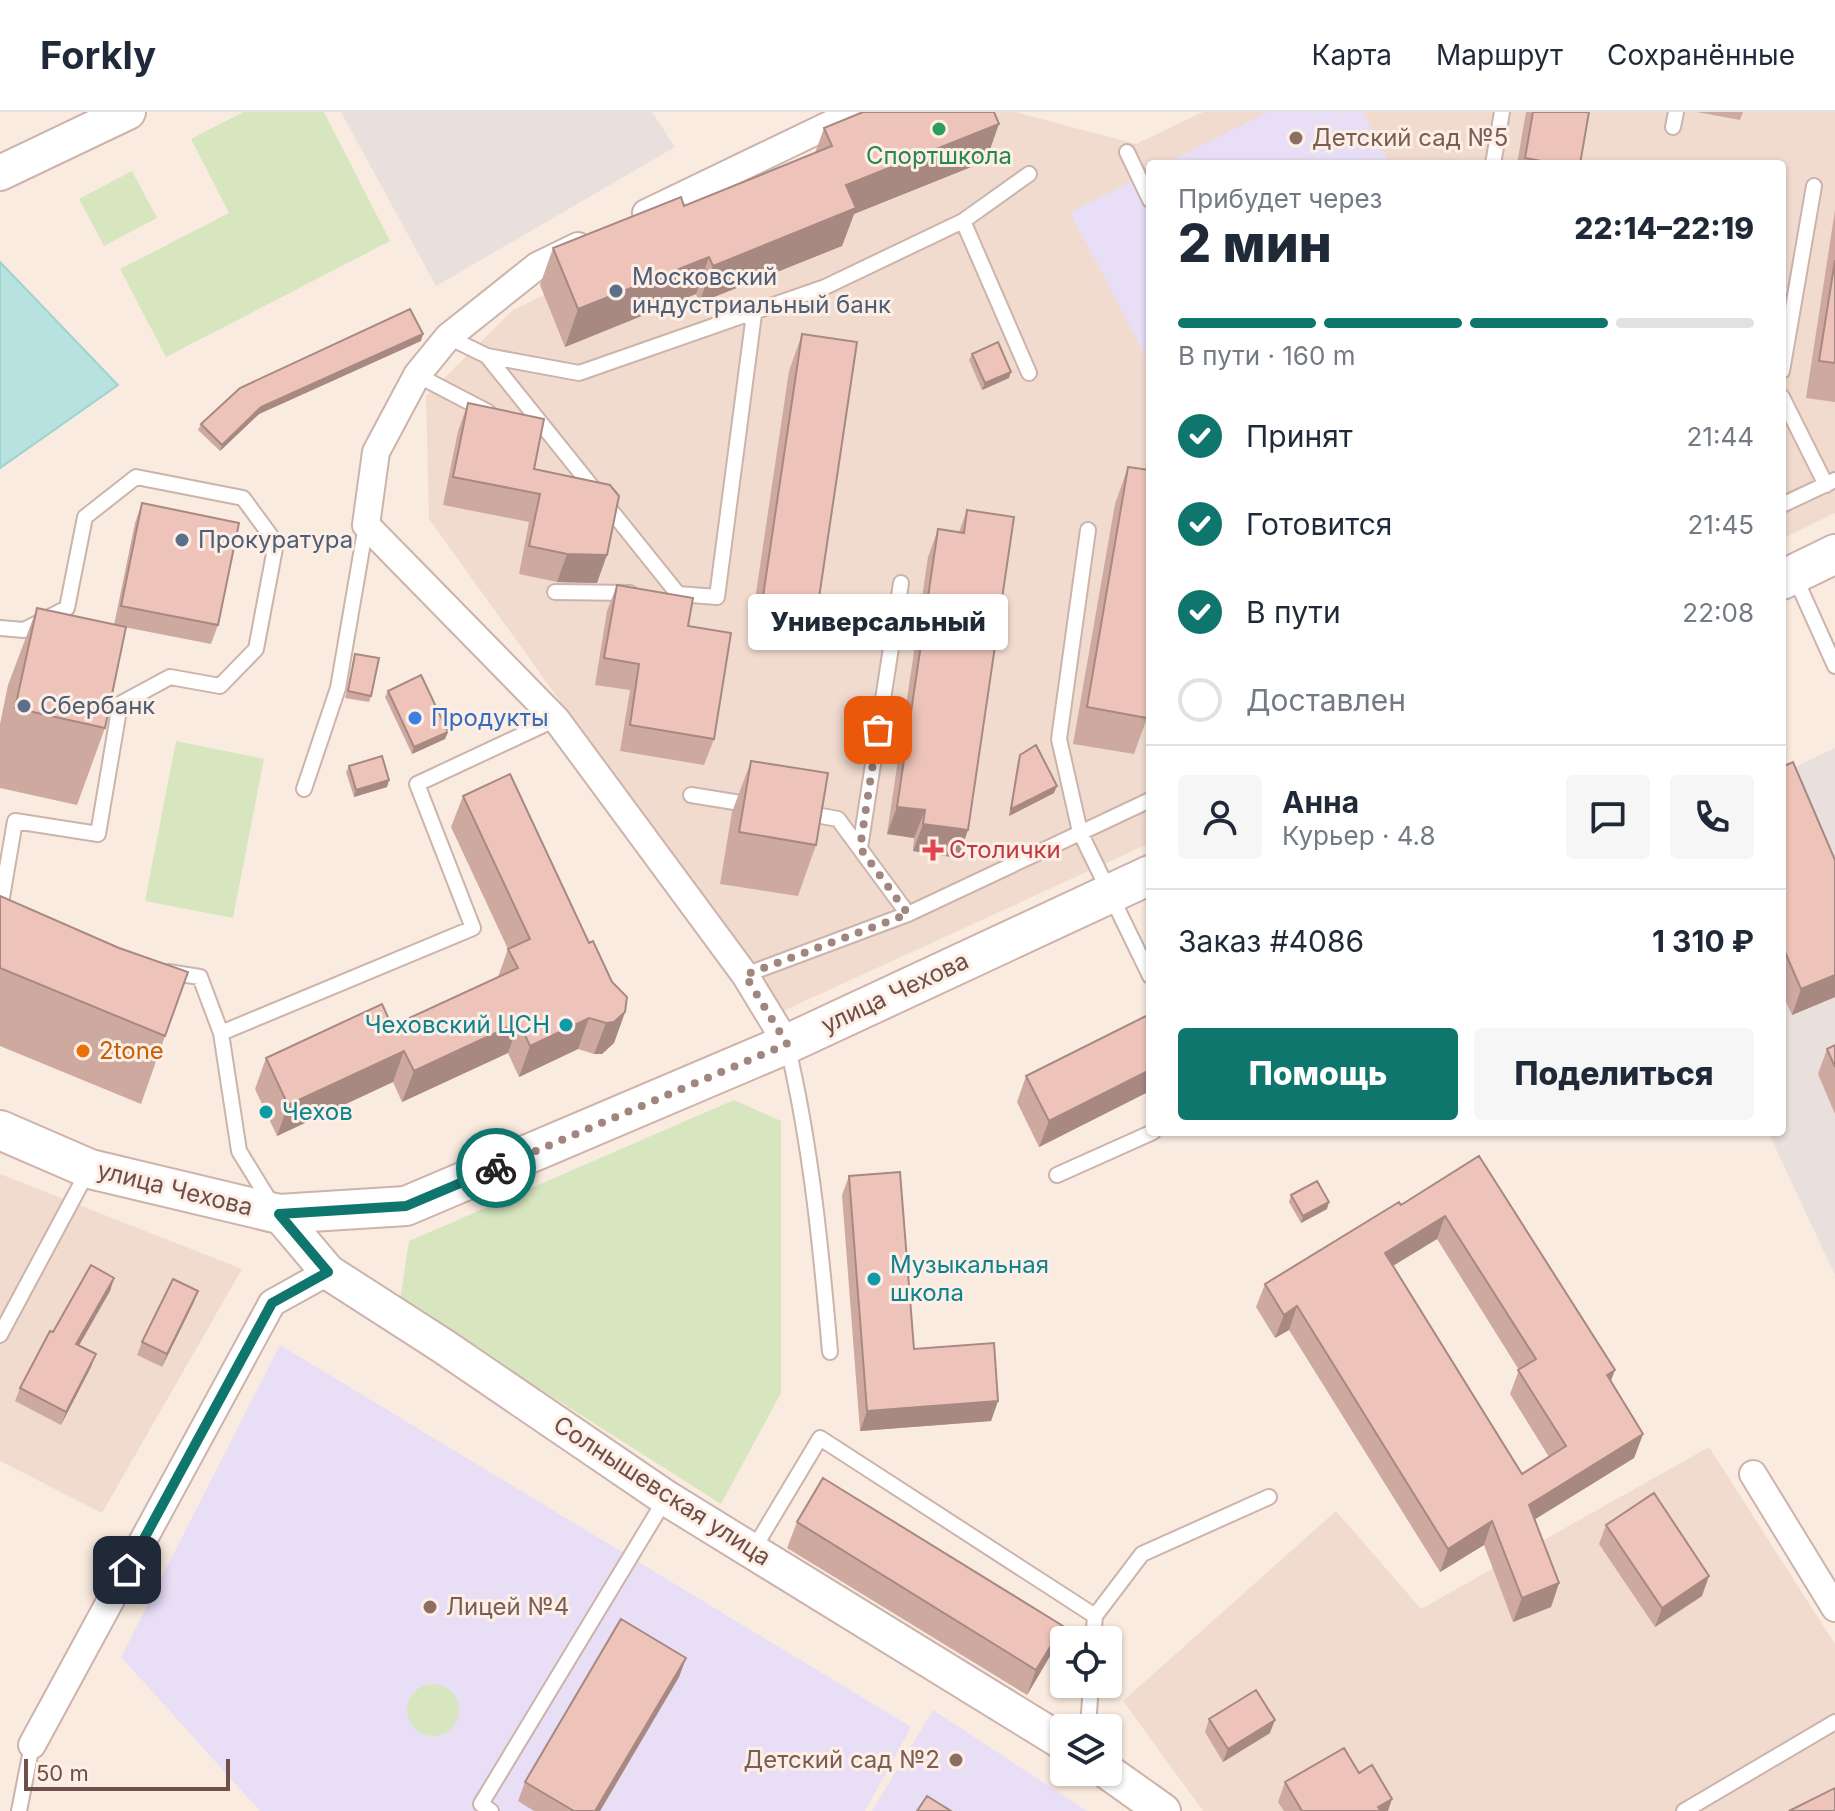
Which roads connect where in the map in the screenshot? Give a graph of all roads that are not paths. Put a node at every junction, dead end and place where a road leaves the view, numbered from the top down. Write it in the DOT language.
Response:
graph roads {
  1 [pos="128,112"];
  2 [pos="856,112"];
  3 [pos="1502,112"];
  4 [pos="1127,152"];
  5 [pos="1494,160"];
  6 [pos="0,173"];
  7 [pos="1029,174"];
  8 [pos="1814,186"];
  9 [pos="1146,192"];
  10 [pos="963,221"];
  11 [pos="754,314"];
  12 [pos="448,337"];
  13 [pos="1786,348"];
  14 [pos="487,356"];
  15 [pos="1029,373"];
  16 [pos="417,375"];
  17 [pos="1786,404"];
  18 [pos="497,417"];
  19 [pos="1830,482"];
  20 [pos="1786,503"];
  21 [pos="366,525"];
  22 [pos="1088,530"];
  23 [pos="1835,554"];
  24 [pos="1788,577"];
  25 [pos="901,583"];
  26 [pos="555,592"];
  27 [pos="663,594"];
  28 [pos="0,628"];
  29 [pos="1835,666"];
  30 [pos="556,719"];
  31 [pos="304,789"];
  32 [pos="691,795"];
  33 [pos="1146,802"];
  34 [pos="765,807"];
  35 [pos="794,812"];
  36 [pos="1080,832"];
  37 [pos="860,848"];
  38 [pos="1146,877"];
  39 [pos="1110,893"];
  40 [pos="0,909"];
  41 [pos="908,914"];
  42 [pos="1146,968"];
  43 [pos="154,970"];
  44 [pos="745,975"];
  45 [pos="221,1033"];
  46 [pos="787,1044"];
  47 [pos="0,1130"];
  48 [pos="1146,1135"];
  49 [pos="90,1169"];
  50 [pos="1057,1175"];
  51 [pos="279,1214"];
  52 [pos="328,1272"];
  53 [pos="0,1335"];
  54 [pos="830,1352"];
  55 [pos="1753,1474"];
  56 [pos="1269,1497"];
  57 [pos="666,1498"];
  58 [pos="753,1550"];
  59 [pos="1835,1608"];
  60 [pos="1095,1616"];
  61 [pos="1094,1626"];
  62 [pos="1835,1722"];
  63 [pos="1050,1734"];
  64 [pos="32,1745"];
  65 [pos="1122,1782"];
  66 [pos="19,1811"];
  67 [pos="491,1811"];
  68 [pos="1163,1811"];
  69 [pos="1684,1811"];
  1 -- 6 [label="street"];
  2 -- 12 [label="street"];
  3 -- 5 [label="lane"];
  4 -- 9 [label="lane"];
  7 -- 10 [label="lane"];
  8 -- 13 [label="lane"];
  10 -- 11 [label="lane"];
  10 -- 15 [label="lane"];
  11 -- 14 [label="lane"];
  11 -- 27 [label="lane"];
  12 -- 14 [label="lane"];
  12 -- 16 [label="street"];
  14 -- 27 [label="lane"];
  16 -- 18 [label="lane"];
  16 -- 21 [label="street"];
  17 -- 19 [label="lane"];
  19 -- 20 [label="lane"];
  21 -- 30 [label="street"];
  21 -- 31 [label="lane"];
  22 -- 36 [label="lane"];
  23 -- 24 [label="main road"];
  24 -- 29 [label="lane"];
  25 -- 37 [label="lane"];
  26 -- 27 [label="lane"];
  28 -- 40 [label="lane"];
  30 -- 44 [label="street"];
  30 -- 45 [label="lane"];
  32 -- 34 [label="lane"];
  33 -- 36 [label="lane"];
  35 -- 37 [label="lane"];
  36 -- 39 [label="lane"];
  36 -- 41 [label="lane"];
  37 -- 41 [label="lane"];
  38 -- 39 [label="main road, улица Чехова"];
  39 -- 42 [label="lane"];
  39 -- 46 [label="main road, улица Чехова"];
  41 -- 44 [label="lane"];
  43 -- 45 [label="lane"];
  44 -- 46 [label="street"];
  45 -- 51 [label="lane"];
  46 -- 51 [label="main road, улица Чехова"];
  46 -- 54 [label="lane"];
  47 -- 49 [label="main road, улица Чехова"];
  48 -- 50 [label="lane"];
  49 -- 51 [label="main road, улица Чехова"];
  49 -- 53 [label="lane"];
  51 -- 52 [label="street, Солнышевская улица"];
  52 -- 57 [label="street, Солнышевская улица"];
  52 -- 64 [label="street"];
  55 -- 59 [label="street"];
  56 -- 60 [label="lane"];
  57 -- 58 [label="street, Солнышевская улица"];
  57 -- 67 [label="lane"];
  58 -- 60 [label="lane"];
  58 -- 63 [label="street, Солнышевская улица"];
  60 -- 61 [label="lane"];
  62 -- 69 [label="lane"];
  64 -- 66 [label="lane"];
  65 -- 68 [label="street"];
}
